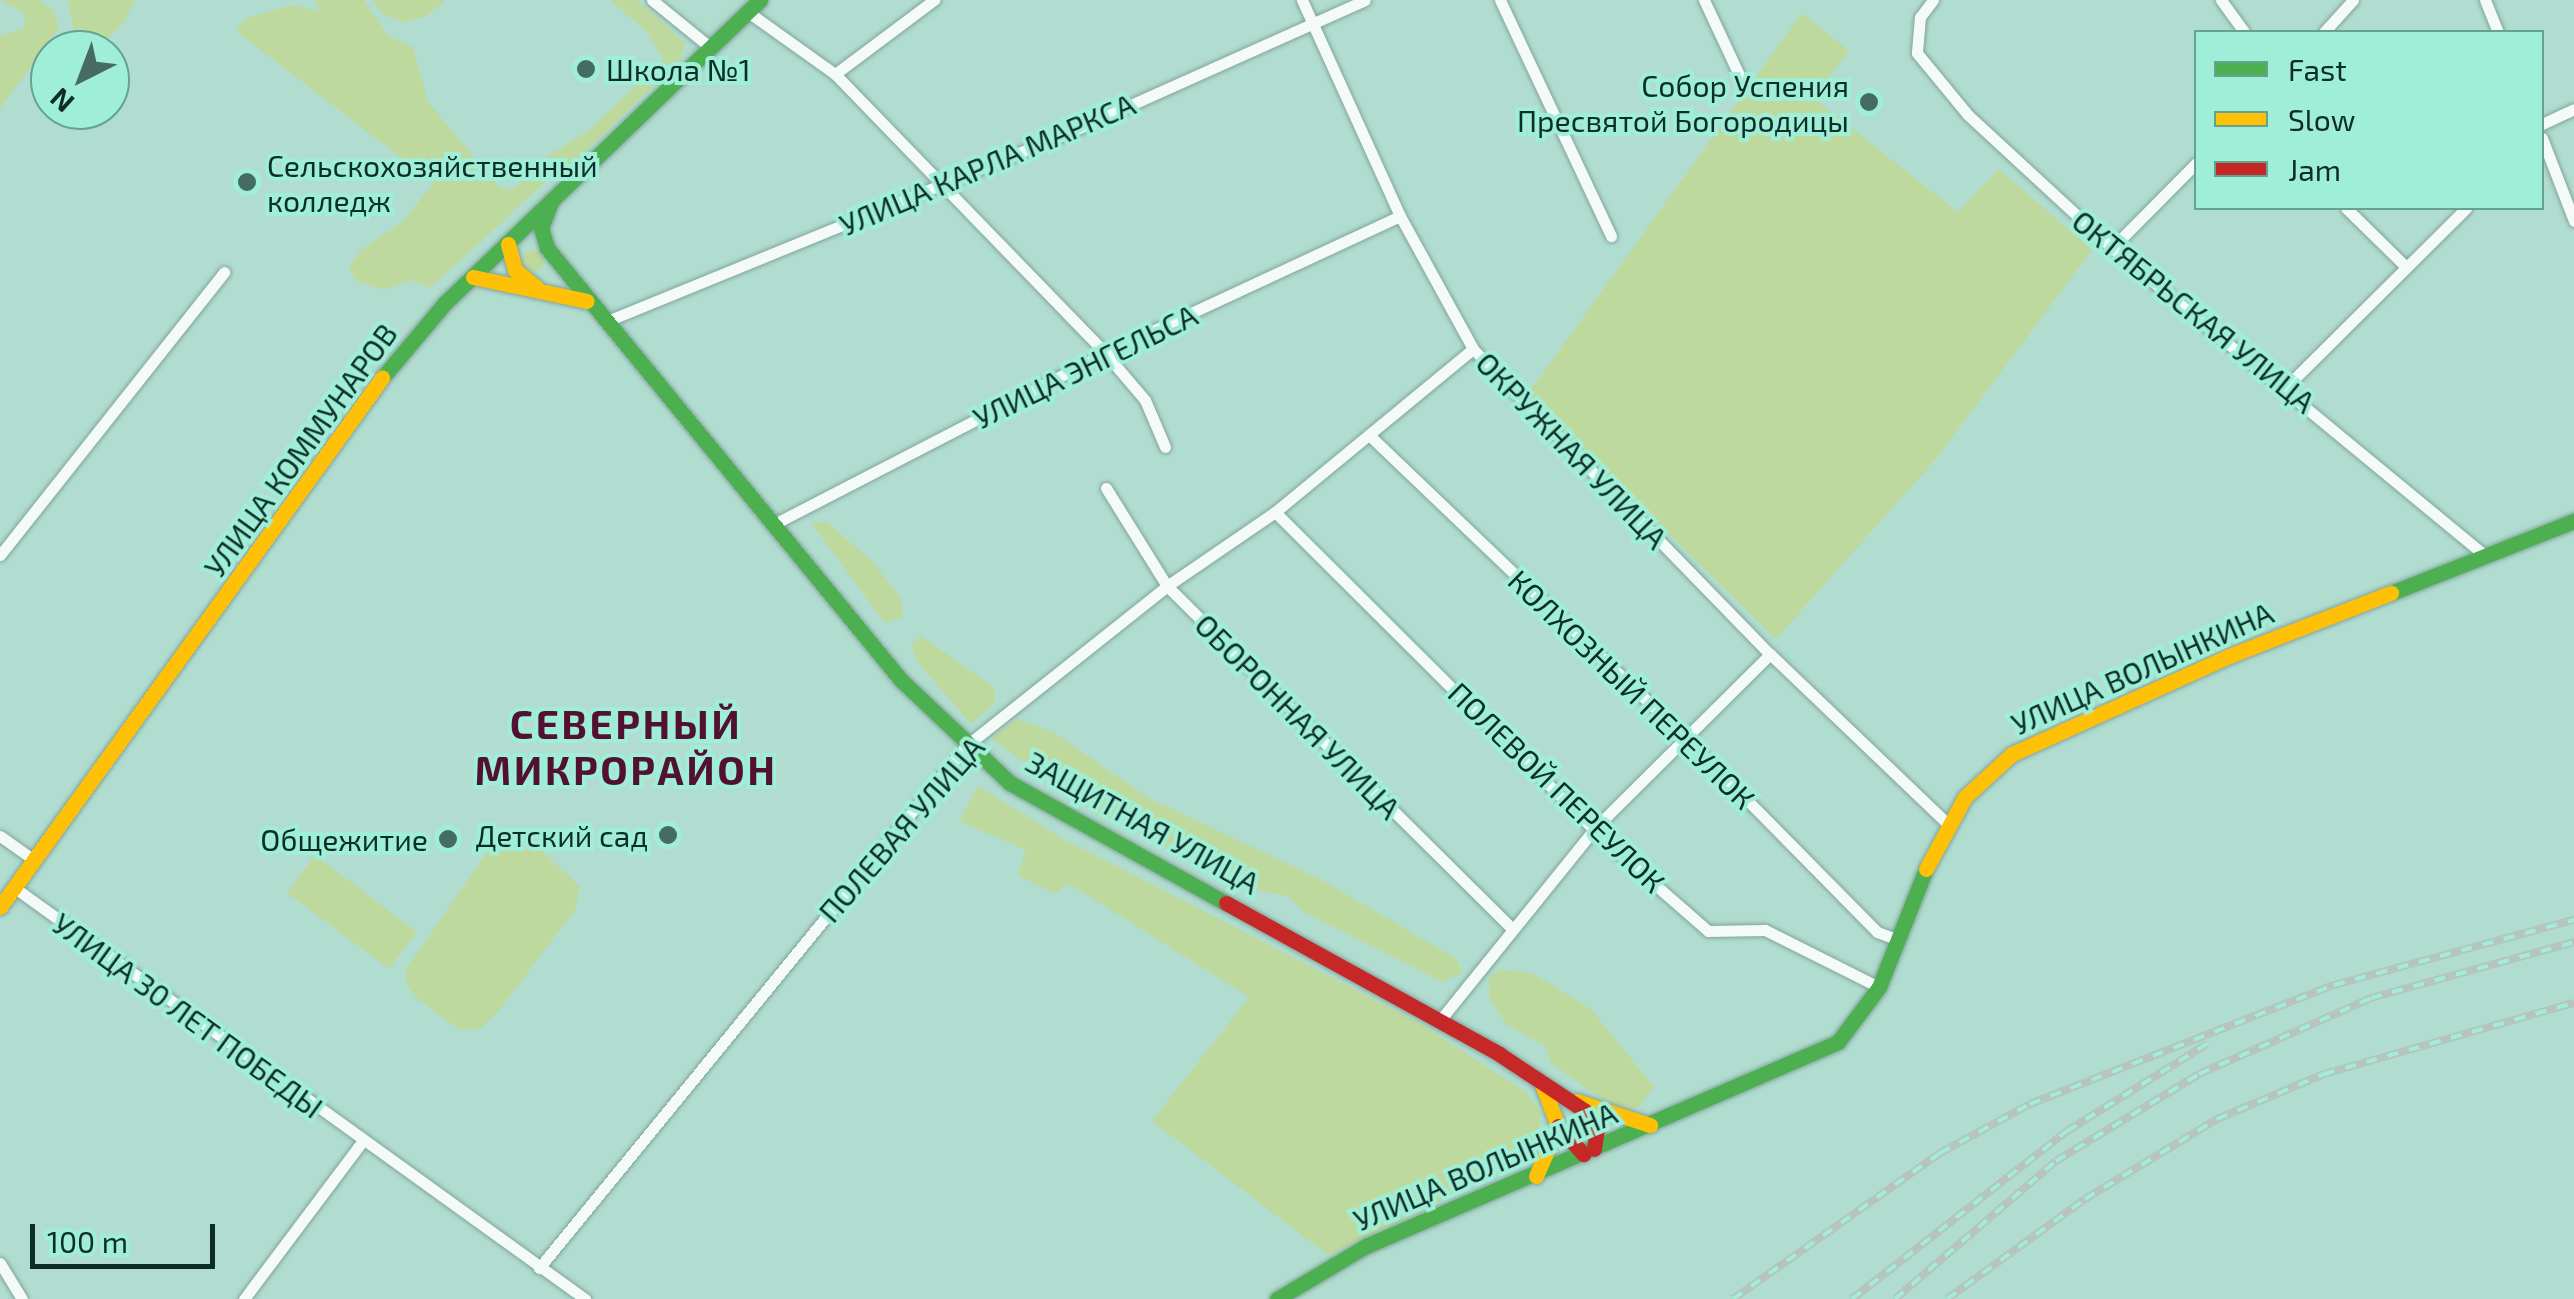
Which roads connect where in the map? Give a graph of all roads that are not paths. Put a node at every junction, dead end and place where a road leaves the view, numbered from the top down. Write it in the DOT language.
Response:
graph roads {
  1 [pos="652,0"];
  2 [pos="760,0"];
  3 [pos="934,0"];
  4 [pos="1302,0"];
  5 [pos="1365,0"];
  6 [pos="1500,0"];
  7 [pos="1704,0"];
  8 [pos="1934,0"];
  9 [pos="2220,0"];
  10 [pos="2354,0"];
  11 [pos="2485,0"];
  12 [pos="748,12"];
  13 [pos="1311,22"];
  14 [pos="2242,30"];
  15 [pos="2326,30"];
  16 [pos="2497,30"];
  17 [pos="711,48"];
  18 [pos="835,74"];
  19 [pos="1742,82"];
  20 [pos="2574,109"];
  21 [pos="2544,123"];
  22 [pos="2544,143"];
  23 [pos="2194,165"];
  24 [pos="938,185"];
  25 [pos="551,202"];
  26 [pos="2348,210"];
  27 [pos="2464,210"];
  28 [pos="1400,216"];
  29 [pos="2574,220"];
  30 [pos="1611,236"];
  31 [pos="512,240"];
  32 [pos="547,248"];
  33 [pos="2112,248"];
  34 [pos="2406,266"];
  35 [pos="224,272"];
  36 [pos="474,276"];
  37 [pos="544,292"];
  38 [pos="588,301"];
  39 [pos="608,321"];
  40 [pos="1473,349"];
  41 [pos="1104,353"];
  42 [pos="2286,386"];
  43 [pos="1369,435"];
  44 [pos="1164,447"];
  45 [pos="1106,488"];
  46 [pos="1275,512"];
  47 [pos="2574,521"];
  48 [pos="774,524"];
  49 [pos="0,554"];
  50 [pos="2485,555"];
  51 [pos="1167,586"];
  52 [pos="1770,654"];
  53 [pos="1684,736"];
  54 [pos="966,746"];
  55 [pos="1948,824"];
  56 [pos="1597,826"];
  57 [pos="0,836"];
  58 [pos="34,860"];
  59 [pos="14,888"];
  60 [pos="0,906"];
  61 [pos="1511,928"];
  62 [pos="1896,939"];
  63 [pos="1879,988"];
  64 [pos="1441,1019"];
  65 [pos="1542,1084"];
  66 [pos="1650,1125"];
  67 [pos="1558,1126"];
  68 [pos="361,1143"];
  69 [pos="1589,1151"];
  70 [pos="1536,1176"];
  71 [pos="0,1263"];
  72 [pos="540,1268"];
  73 [pos="22,1299"];
  74 [pos="244,1299"];
  75 [pos="584,1299"];
  76 [pos="1277,1299"];
  1 -- 17 [label="street"];
  2 -- 12 [label="street, УЛИЦА КОММУНАРОВ"];
  3 -- 18 [label="street"];
  4 -- 13 [label="street, ОКРУЖНАЯ УЛИЦА"];
  5 -- 13 [label="street, УЛИЦА КАРЛА МАРКСА"];
  6 -- 30 [label="street"];
  7 -- 19 [label="street"];
  8 -- 33 [label="street, ОКТЯБРЬСКАЯ УЛИЦА"];
  9 -- 14 [label="street"];
  10 -- 15 [label="street"];
  11 -- 16 [label="street"];
  12 -- 17 [label="street, УЛИЦА КОММУНАРОВ"];
  12 -- 18 [label="street"];
  13 -- 24 [label="street, УЛИЦА КАРЛА МАРКСА"];
  13 -- 28 [label="street, ОКРУЖНАЯ УЛИЦА"];
  17 -- 25 [label="street, УЛИЦА КОММУНАРОВ"];
  18 -- 24 [label="street"];
  20 -- 21 [label="street"];
  22 -- 29 [label="street"];
  23 -- 33 [label="street"];
  24 -- 39 [label="street, УЛИЦА КАРЛА МАРКСА"];
  24 -- 41 [label="street"];
  25 -- 31 [label="street, УЛИЦА КОММУНАРОВ"];
  25 -- 32 [label="street"];
  26 -- 34 [label="street"];
  27 -- 34 [label="street"];
  28 -- 40 [label="street, ОКРУЖНАЯ УЛИЦА"];
  28 -- 41 [label="street, УЛИЦА ЭНГЕЛЬСА"];
  31 -- 32 [label="street"];
  31 -- 36 [label="street, УЛИЦА КОММУНАРОВ"];
  31 -- 37 [label="street"];
  32 -- 38 [label="street, ЗАЩИТНАЯ УЛИЦА"];
  33 -- 42 [label="street, ОКТЯБРЬСКАЯ УЛИЦА"];
  34 -- 42 [label="street"];
  35 -- 49 [label="street"];
  36 -- 37 [label="street"];
  36 -- 58 [label="street, УЛИЦА КОММУНАРОВ"];
  37 -- 38 [label="street"];
  38 -- 39 [label="street, ЗАЩИТНАЯ УЛИЦА"];
  39 -- 48 [label="street, ЗАЩИТНАЯ УЛИЦА"];
  40 -- 43 [label="street, ПОЛЕВАЯ УЛИЦА"];
  40 -- 52 [label="street, ОКРУЖНАЯ УЛИЦА"];
  41 -- 44 [label="street"];
  41 -- 48 [label="street, УЛИЦА ЭНГЕЛЬСА"];
  42 -- 50 [label="street, ОКТЯБРЬСКАЯ УЛИЦА"];
  43 -- 46 [label="street, ПОЛЕВАЯ УЛИЦА"];
  43 -- 53 [label="street, КОЛХОЗНЫЙ ПЕРЕУЛОК"];
  45 -- 51 [label="street, ОБОРОННАЯ УЛИЦА"];
  46 -- 51 [label="street, ПОЛЕВАЯ УЛИЦА"];
  46 -- 56 [label="street, ПОЛЕВОЙ ПЕРЕУЛОК"];
  47 -- 50 [label="street, УЛИЦА ВОЛЫНКИНА"];
  48 -- 54 [label="street, ЗАЩИТНАЯ УЛИЦА"];
  50 -- 55 [label="street, УЛИЦА ВОЛЫНКИНА"];
  51 -- 54 [label="street, ПОЛЕВАЯ УЛИЦА"];
  51 -- 61 [label="street, ОБОРОННАЯ УЛИЦА"];
  52 -- 53 [label="street"];
  52 -- 55 [label="street, ОКРУЖНАЯ УЛИЦА"];
  53 -- 56 [label="street"];
  53 -- 62 [label="street, КОЛХОЗНЫЙ ПЕРЕУЛОК"];
  54 -- 64 [label="street, ЗАЩИТНАЯ УЛИЦА"];
  54 -- 72 [label="street, ПОЛЕВАЯ УЛИЦА"];
  55 -- 62 [label="street, УЛИЦА ВОЛЫНКИНА"];
  56 -- 61 [label="street"];
  56 -- 63 [label="street, ПОЛЕВОЙ ПЕРЕУЛОК"];
  57 -- 58 [label="street"];
  58 -- 59 [label="street, УЛИЦА КОММУНАРОВ"];
  59 -- 60 [label="street, УЛИЦА КОММУНАРОВ"];
  59 -- 68 [label="street, УЛИЦА 30 ЛЕТ ПОБЕДЫ"];
  61 -- 64 [label="street"];
  62 -- 63 [label="street, УЛИЦА ВОЛЫНКИНА"];
  63 -- 66 [label="street, УЛИЦА ВОЛЫНКИНА"];
  64 -- 65 [label="street, ЗАЩИТНАЯ УЛИЦА"];
  65 -- 66 [label="street"];
  65 -- 67 [label="street"];
  65 -- 69 [label="street"];
  66 -- 69 [label="street, УЛИЦА ВОЛЫНКИНА"];
  67 -- 69 [label="street"];
  67 -- 70 [label="street"];
  68 -- 72 [label="street, УЛИЦА 30 ЛЕТ ПОБЕДЫ"];
  68 -- 74 [label="street"];
  69 -- 70 [label="street, УЛИЦА ВОЛЫНКИНА"];
  70 -- 76 [label="street, УЛИЦА ВОЛЫНКИНА"];
  71 -- 73 [label="street"];
  72 -- 75 [label="street, УЛИЦА 30 ЛЕТ ПОБЕДЫ"];
}
